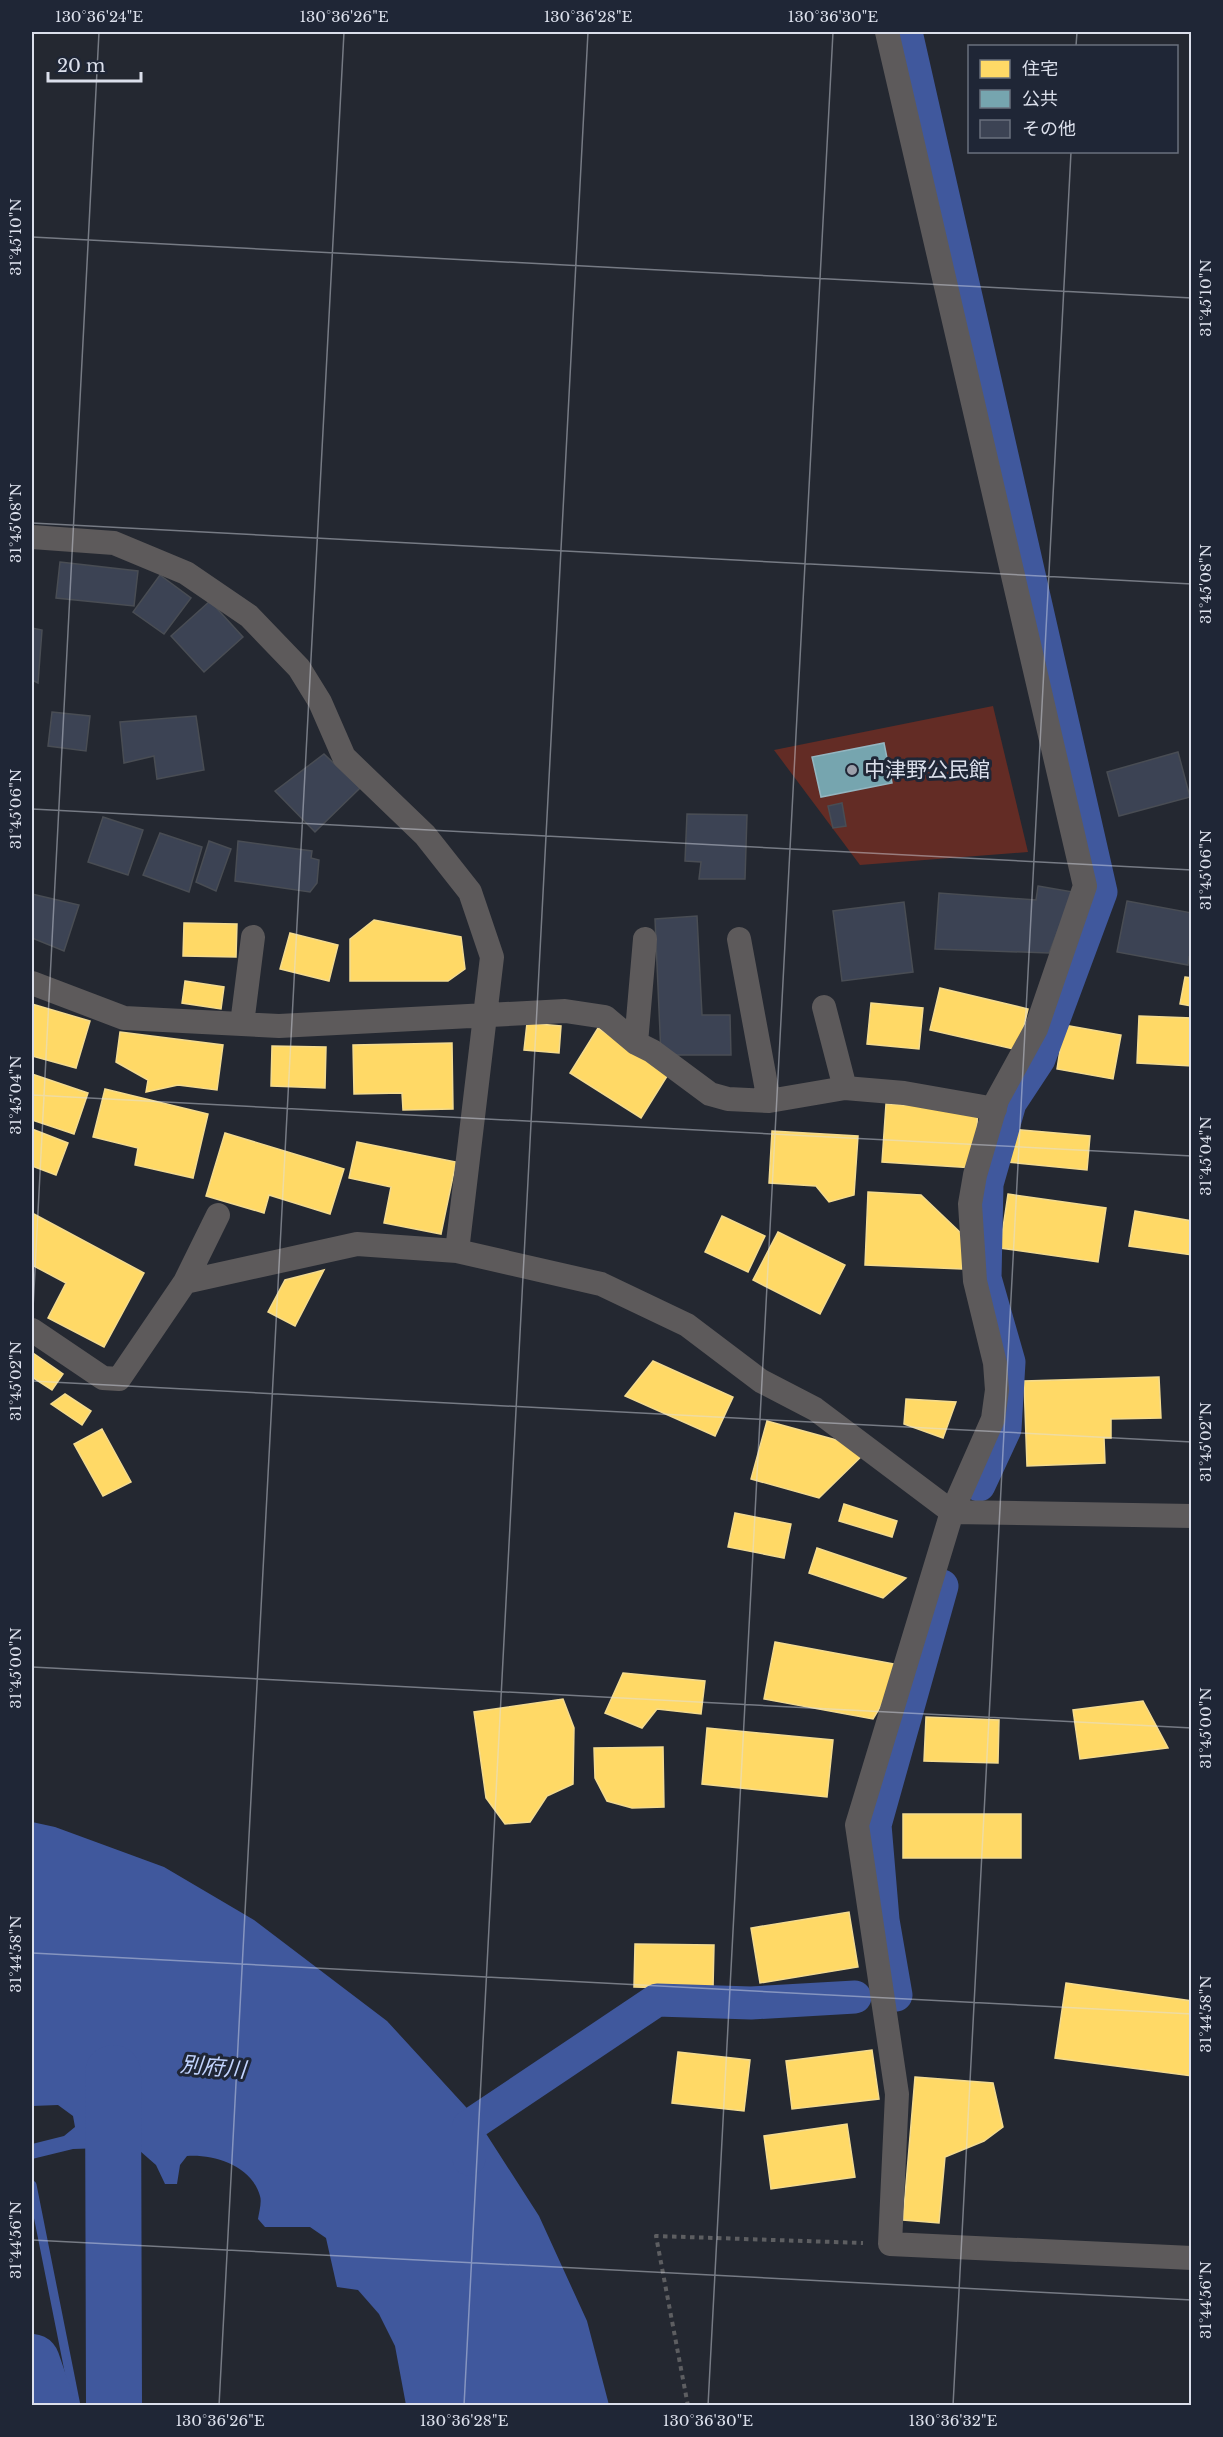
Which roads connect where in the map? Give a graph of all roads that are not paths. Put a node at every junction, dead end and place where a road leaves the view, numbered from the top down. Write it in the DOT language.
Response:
graph roads {
  1 [pos="887,32"];
  2 [pos="32,537"];
  3 [pos="253,937"];
  4 [pos="645,939"];
  5 [pos="739,939"];
  6 [pos="32,983"];
  7 [pos="824,1007"];
  8 [pos="485,1015"];
  9 [pos="242,1024"];
  10 [pos="636,1043"];
  11 [pos="844,1088"];
  12 [pos="769,1101"];
  13 [pos="995,1109"];
  14 [pos="218,1215"];
  15 [pos="457,1251"];
  16 [pos="185,1282"];
  17 [pos="32,1330"];
  18 [pos="952,1512"];
  19 [pos="1191,1516"];
  20 [pos="1191,2258"];
  1 -- 13 [label="street"];
  2 -- 8 [label="street"];
  3 -- 9 [label="street"];
  4 -- 10 [label="street"];
  5 -- 12 [label="street"];
  6 -- 9 [label="street"];
  7 -- 11 [label="street"];
  8 -- 9 [label="street"];
  8 -- 10 [label="street"];
  8 -- 15 [label="street"];
  10 -- 12 [label="street"];
  11 -- 12 [label="street"];
  11 -- 13 [label="street"];
  13 -- 18 [label="street"];
  14 -- 16 [label="street"];
  15 -- 16 [label="street"];
  15 -- 18 [label="street"];
  16 -- 17 [label="street"];
  18 -- 19 [label="street"];
  18 -- 20 [label="street"];
}
